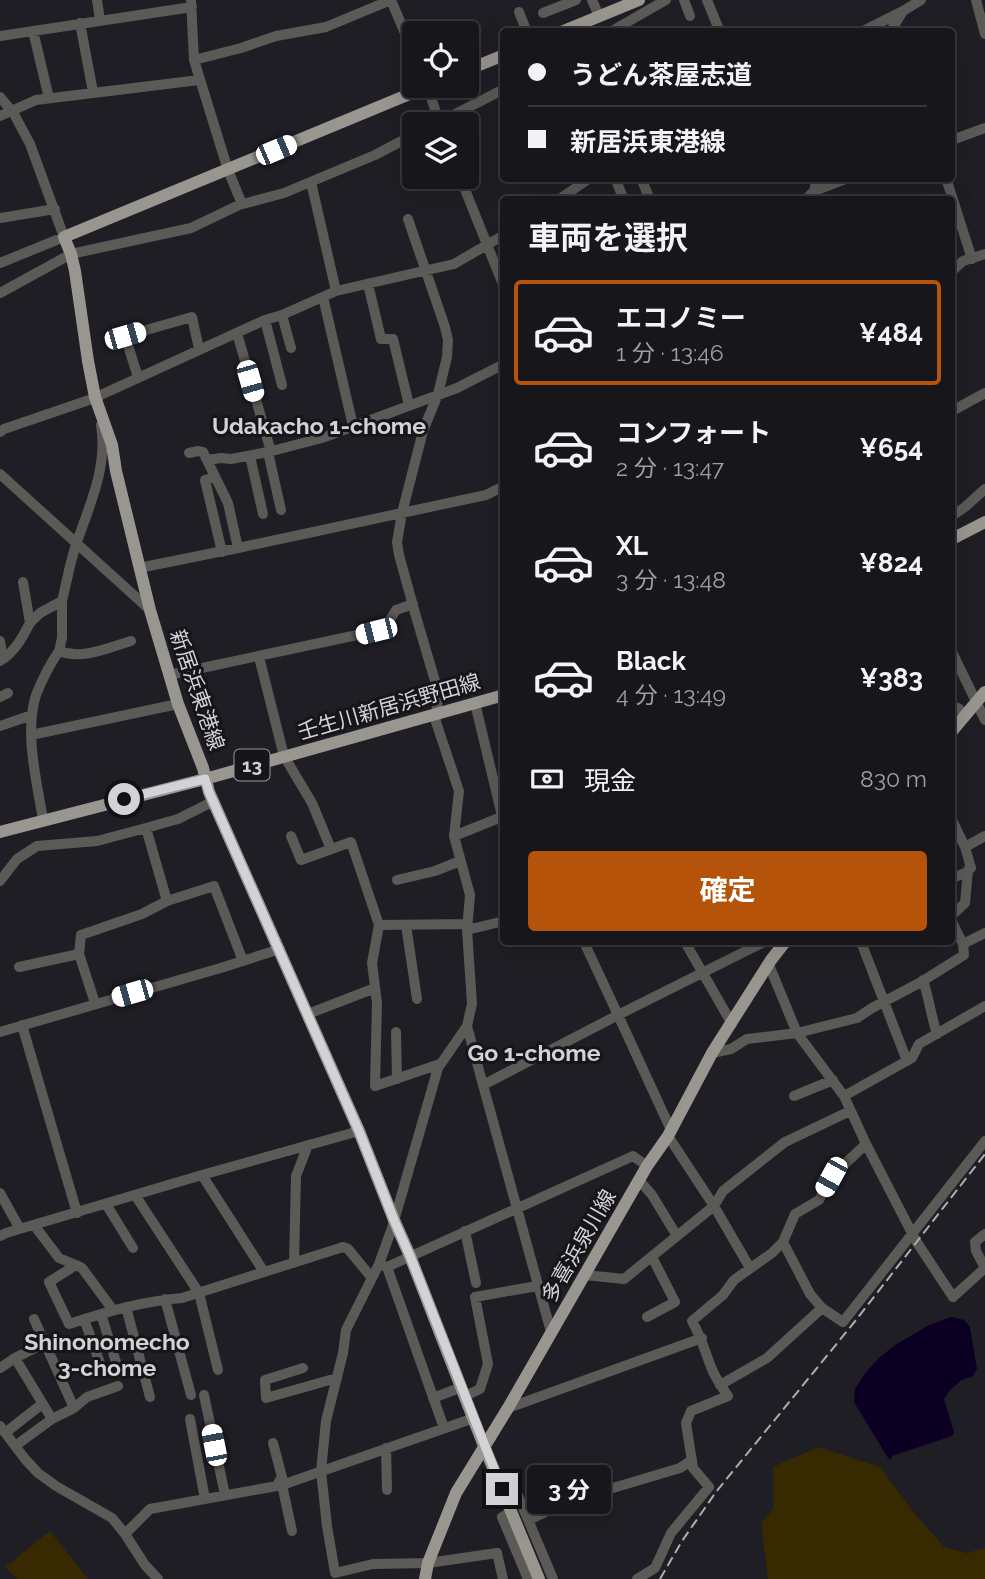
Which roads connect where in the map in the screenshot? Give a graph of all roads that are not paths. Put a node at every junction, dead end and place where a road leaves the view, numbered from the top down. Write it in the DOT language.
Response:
graph roads {
  1 [pos="97,0"];
  2 [pos="576,0"];
  3 [pos="592,0"];
  4 [pos="639,0"];
  5 [pos="666,0"];
  6 [pos="684,0"];
  7 [pos="707,0"];
  8 [pos="921,0"];
  9 [pos="976,0"];
  10 [pos="192,3"];
  11 [pos="903,11"];
  12 [pos="519,12"];
  13 [pos="543,13"];
  14 [pos="599,16"];
  15 [pos="690,16"];
  16 [pos="100,20"];
  17 [pos="80,23"];
  18 [pos="402,26"];
  19 [pos="525,28"];
  20 [pos="570,28"];
  21 [pos="617,28"];
  22 [pos="718,28"];
  23 [pos="869,28"];
  24 [pos="892,28"];
  25 [pos="33,31"];
  26 [pos="985,34"];
  27 [pos="0,36"];
  28 [pos="500,57"];
  29 [pos="194,60"];
  30 [pos="479,65"];
  31 [pos="199,80"];
  32 [pos="500,91"];
  33 [pos="93,92"];
  34 [pos="0,97"];
  35 [pos="402,97"];
  36 [pos="49,98"];
  37 [pos="11,110"];
  38 [pos="461,112"];
  39 [pos="0,116"];
  40 [pos="985,128"];
  41 [pos="955,139"];
  42 [pos="402,141"];
  43 [pos="228,170"];
  44 [pos="311,181"];
  45 [pos="584,182"];
  46 [pos="816,182"];
  47 [pos="838,182"];
  48 [pos="465,189"];
  49 [pos="814,191"];
  50 [pos="564,196"];
  51 [pos="809,196"];
  52 [pos="242,204"];
  53 [pos="955,206"];
  54 [pos="55,209"];
  55 [pos="0,218"];
  56 [pos="408,219"];
  57 [pos="64,237"];
  58 [pos="500,238"];
  59 [pos="487,246"];
  60 [pos="71,254"];
  61 [pos="985,254"];
  62 [pos="972,259"];
  63 [pos="0,263"];
  64 [pos="955,268"];
  65 [pos="426,271"];
  66 [pos="500,277"];
  67 [pos="368,284"];
  68 [pos="336,291"];
  69 [pos="0,293"];
  70 [pos="323,297"];
  71 [pos="282,315"];
  72 [pos="265,320"];
  73 [pos="237,333"];
  74 [pos="291,348"];
  75 [pos="199,349"];
  76 [pos="500,366"];
  77 [pos="138,377"];
  78 [pos="282,386"];
  79 [pos="985,393"];
  80 [pos="438,394"];
  81 [pos="93,398"];
  82 [pos="409,405"];
  83 [pos="955,409"];
  84 [pos="354,426"];
  85 [pos="0,432"];
  86 [pos="270,452"];
  87 [pos="189,453"];
  88 [pos="250,456"];
  89 [pos="207,460"];
  90 [pos="0,474"];
  91 [pos="215,477"];
  92 [pos="500,488"];
  93 [pos="985,489"];
  94 [pos="281,510"];
  95 [pos="402,513"];
  96 [pos="263,514"];
  97 [pos="955,514"];
  98 [pos="985,522"];
  99 [pos="955,537"];
  100 [pos="76,543"];
  101 [pos="238,548"];
  102 [pos="222,552"];
  103 [pos="139,568"];
  104 [pos="23,582"];
  105 [pos="62,601"];
  106 [pos="413,604"];
  107 [pos="150,610"];
  108 [pos="30,623"];
  109 [pos="0,641"];
  110 [pos="131,641"];
  111 [pos="59,650"];
  112 [pos="259,657"];
  113 [pos="955,657"];
  114 [pos="2,660"];
  115 [pos="169,675"];
  116 [pos="500,696"];
  117 [pos="981,697"];
  118 [pos="475,703"];
  119 [pos="178,704"];
  120 [pos="955,707"];
  121 [pos="435,714"];
  122 [pos="32,715"];
  123 [pos="966,715"];
  124 [pos="985,720"];
  125 [pos="0,726"];
  126 [pos="955,728"];
  127 [pos="31,734"];
  128 [pos="284,757"];
  129 [pos="205,779"];
  130 [pos="214,801"];
  131 [pos="500,804"];
  132 [pos="500,817"];
  133 [pos="43,820"];
  134 [pos="955,826"];
  135 [pos="146,828"];
  136 [pos="0,832"];
  137 [pos="291,836"];
  138 [pos="454,836"];
  139 [pos="985,836"];
  140 [pos="965,847"];
  141 [pos="331,849"];
  142 [pos="460,861"];
  143 [pos="0,865"];
  144 [pos="968,872"];
  145 [pos="955,877"];
  146 [pos="1,879"];
  147 [pos="397,880"];
  148 [pos="167,901"];
  149 [pos="955,912"];
  150 [pos="500,922"];
  151 [pos="379,925"];
  152 [pos="406,925"];
  153 [pos="467,927"];
  154 [pos="955,928"];
  155 [pos="985,933"];
  156 [pos="963,944"];
  157 [pos="585,945"];
  158 [pos="687,945"];
  159 [pos="756,945"];
  160 [pos="763,945"];
  161 [pos="783,945"];
  162 [pos="862,945"];
  163 [pos="280,949"];
  164 [pos="79,954"];
  165 [pos="243,961"];
  166 [pos="770,963"];
  167 [pos="19,967"];
  168 [pos="703,973"];
  169 [pos="923,980"];
  170 [pos="375,988"];
  171 [pos="417,999"];
  172 [pos="884,1002"];
  173 [pos="94,1003"];
  174 [pos="985,1006"];
  175 [pos="308,1014"];
  176 [pos="618,1015"];
  177 [pos="732,1024"];
  178 [pos="22,1025"];
  179 [pos="467,1026"];
  180 [pos="0,1032"];
  181 [pos="396,1032"];
  182 [pos="797,1033"];
  183 [pos="937,1034"];
  184 [pos="712,1054"];
  185 [pos="907,1061"];
  186 [pos="440,1064"];
  187 [pos="397,1079"];
  188 [pos="833,1080"];
  189 [pos="483,1085"];
  190 [pos="794,1096"];
  191 [pos="844,1096"];
  192 [pos="850,1111"];
  193 [pos="359,1131"];
  194 [pos="670,1133"];
  195 [pos="985,1141"];
  196 [pos="866,1144"];
  197 [pos="308,1145"];
  198 [pos="647,1166"];
  199 [pos="202,1175"];
  200 [pos="639,1180"];
  201 [pos="0,1193"];
  202 [pos="135,1195"];
  203 [pos="106,1204"];
  204 [pos="714,1206"];
  205 [pos="516,1209"];
  206 [pos="77,1213"];
  207 [pos="394,1220"];
  208 [pos="34,1225"];
  209 [pos="20,1229"];
  210 [pos="465,1231"];
  211 [pos="912,1232"];
  212 [pos="985,1234"];
  213 [pos="0,1236"];
  214 [pos="677,1236"];
  215 [pos="783,1242"];
  216 [pos="133,1248"];
  217 [pos="410,1256"];
  218 [pos="652,1257"];
  219 [pos="294,1263"];
  220 [pos="76,1265"];
  221 [pos="383,1265"];
  222 [pos="750,1268"];
  223 [pos="264,1272"];
  224 [pos="585,1275"];
  225 [pos="372,1278"];
  226 [pos="476,1283"];
  227 [pos="537,1286"];
  228 [pos="199,1293"];
  229 [pos="165,1299"];
  230 [pos="126,1307"];
  231 [pos="822,1308"];
  232 [pos="113,1310"];
  233 [pos="101,1314"];
  234 [pos="647,1317"];
  235 [pos="34,1319"];
  236 [pos="85,1319"];
  237 [pos="551,1332"];
  238 [pos="702,1338"];
  239 [pos="45,1343"];
  240 [pos="15,1358"];
  241 [pos="117,1362"];
  242 [pos="101,1366"];
  243 [pos="0,1367"];
  244 [pos="303,1368"];
  245 [pos="218,1370"];
  246 [pos="337,1378"];
  247 [pos="720,1385"];
  248 [pos="118,1386"];
  249 [pos="463,1391"];
  250 [pos="191,1395"];
  251 [pos="204,1395"];
  252 [pos="150,1397"];
  253 [pos="433,1398"];
  254 [pos="43,1404"];
  255 [pos="74,1408"];
  256 [pos="508,1408"];
  257 [pos="474,1418"];
  258 [pos="52,1419"];
  259 [pos="190,1419"];
  260 [pos="444,1428"];
  261 [pos="2,1430"];
  262 [pos="273,1443"];
  263 [pos="15,1446"];
  264 [pos="484,1446"];
  265 [pos="387,1448"];
  266 [pos="692,1460"];
  267 [pos="321,1471"];
  268 [pos="280,1485"];
  269 [pos="502,1489"];
  270 [pos="387,1490"];
  271 [pos="225,1495"];
  272 [pos="205,1499"];
  273 [pos="511,1512"];
  274 [pos="529,1520"];
  275 [pos="292,1531"];
  276 [pos="125,1534"];
  277 [pos="428,1563"];
  278 [pos="335,1576"];
  279 [pos="159,1579"];
  280 [pos="425,1579"];
  281 [pos="503,1579"];
  282 [pos="527,1579"];
  283 [pos="539,1579"];
  284 [pos="553,1579"];
  285 [pos="637,1579"];
  1 -- 16 [label="street"];
  2 -- 13 [label="street"];
  3 -- 14 [label="street"];
  4 -- 14 [label="main road"];
  5 -- 21 [label="street"];
  6 -- 15 [label="street"];
  7 -- 22 [label="street"];
  8 -- 11 [label="street"];
  9 -- 26 [label="street"];
  10 -- 16 [label="street"];
  10 -- 29 [label="street"];
  11 -- 23 [label="street"];
  11 -- 24 [label="street"];
  12 -- 19 [label="street"];
  14 -- 20 [label="main road"];
  16 -- 17 [label="street"];
  17 -- 25 [label="street"];
  17 -- 33 [label="street"];
  18 -- 29 [label="street"];
  25 -- 27 [label="street"];
  25 -- 36 [label="street"];
  28 -- 30 [label="main road"];
  29 -- 31 [label="street"];
  31 -- 33 [label="street"];
  31 -- 43 [label="street"];
  32 -- 38 [label="street"];
  33 -- 36 [label="street"];
  34 -- 37 [label="street"];
  35 -- 43 [label="main road"];
  36 -- 37 [label="street"];
  37 -- 39 [label="street"];
  37 -- 54 [label="street"];
  40 -- 41 [label="street"];
  42 -- 44 [label="street"];
  43 -- 52 [label="street"];
  43 -- 57 [label="main road"];
  44 -- 52 [label="street"];
  44 -- 68 [label="street"];
  45 -- 50 [label="street"];
  46 -- 49 [label="street"];
  47 -- 49 [label="street"];
  48 -- 59 [label="street"];
  49 -- 51 [label="street"];
  52 -- 60 [label="street"];
  53 -- 62 [label="street"];
  54 -- 55 [label="street"];
  54 -- 57 [label="street"];
  56 -- 65 [label="street"];
  57 -- 60 [label="main road, 新居浜東港線"];
  57 -- 63 [label="street"];
  58 -- 59 [label="street"];
  59 -- 65 [label="street"];
  59 -- 66 [label="street"];
  60 -- 69 [label="street"];
  60 -- 81 [label="main road, 新居浜東港線"];
  61 -- 62 [label="street"];
  62 -- 64 [label="street"];
  65 -- 67 [label="street"];
  65 -- 80 [label="street"];
  67 -- 68 [label="street"];
  67 -- 82 [label="street"];
  68 -- 70 [label="street"];
  70 -- 71 [label="street"];
  70 -- 84 [label="street"];
  71 -- 72 [label="street"];
  71 -- 74 [label="street"];
  72 -- 73 [label="street"];
  72 -- 78 [label="street"];
  73 -- 75 [label="street"];
  73 -- 86 [label="street"];
  75 -- 77 [label="street"];
  75 -- 77 [label="street"];
  76 -- 80 [label="street"];
  77 -- 81 [label="street"];
  79 -- 83 [label="street"];
  80 -- 82 [label="street"];
  80 -- 95 [label="street"];
  81 -- 85 [label="street"];
  81 -- 100 [label="street"];
  81 -- 103 [label="main road, 新居浜東港線"];
  82 -- 84 [label="street"];
  84 -- 86 [label="street"];
  86 -- 88 [label="street"];
  86 -- 94 [label="street"];
  87 -- 89 [label="street"];
  88 -- 89 [label="street"];
  88 -- 96 [label="street"];
  89 -- 91 [label="street"];
  90 -- 100 [label="street"];
  91 -- 101 [label="street"];
  91 -- 102 [label="street"];
  92 -- 95 [label="street"];
  93 -- 97 [label="street"];
  95 -- 101 [label="street"];
  95 -- 106 [label="street"];
  98 -- 99 [label="main road"];
  100 -- 105 [label="street"];
  100 -- 107 [label="street"];
  101 -- 102 [label="street"];
  102 -- 103 [label="street"];
  103 -- 107 [label="main road, 新居浜東港線"];
  104 -- 108 [label="street"];
  105 -- 108 [label="street"];
  105 -- 111 [label="street"];
  106 -- 112 [label="street"];
  106 -- 121 [label="street"];
  107 -- 115 [label="main road, 新居浜東港線"];
  108 -- 114 [label="street"];
  109 -- 114 [label="street"];
  110 -- 111 [label="street"];
  111 -- 122 [label="street"];
  112 -- 115 [label="street"];
  112 -- 128 [label="street"];
  113 -- 117 [label="street"];
  115 -- 119 [label="main road, 新居浜東港線"];
  116 -- 118 [label="main road, 壬生川新居浜野田線 / 13"];
  117 -- 123 [label="main road"];
  117 -- 124 [label="street"];
  118 -- 121 [label="main road, 壬生川新居浜野田線 / 13"];
  118 -- 131 [label="street"];
  119 -- 127 [label="street"];
  119 -- 129 [label="main road, 新居浜東港線"];
  120 -- 123 [label="street"];
  121 -- 128 [label="main road, 壬生川新居浜野田線 / 13"];
  121 -- 138 [label="street"];
  122 -- 125 [label="street"];
  122 -- 127 [label="street"];
  123 -- 126 [label="main road"];
  127 -- 133 [label="street"];
  128 -- 129 [label="main road, 壬生川新居浜野田線 / 13"];
  128 -- 141 [label="street"];
  129 -- 130 [label="main road, 新居浜東港線"];
  129 -- 133 [label="main road, 壬生川新居浜野田線 / 13"];
  130 -- 135 [label="street"];
  130 -- 163 [label="main road, 新居浜東港線"];
  132 -- 138 [label="street"];
  133 -- 136 [label="main road, 壬生川新居浜野田線 / 13"];
  134 -- 140 [label="street"];
  135 -- 146 [label="street"];
  135 -- 148 [label="street"];
  137 -- 141 [label="street"];
  138 -- 142 [label="street"];
  139 -- 140 [label="street"];
  140 -- 144 [label="street"];
  141 -- 151 [label="street"];
  142 -- 147 [label="street"];
  142 -- 153 [label="street"];
  143 -- 146 [label="street"];
  144 -- 145 [label="street"];
  144 -- 149 [label="street"];
  148 -- 164 [label="street"];
  148 -- 165 [label="street"];
  150 -- 153 [label="street"];
  151 -- 152 [label="street"];
  151 -- 170 [label="street"];
  152 -- 153 [label="street"];
  152 -- 171 [label="street"];
  153 -- 179 [label="street"];
  154 -- 156 [label="street"];
  155 -- 156 [label="street"];
  156 -- 169 [label="street"];
  157 -- 176 [label="street"];
  158 -- 168 [label="street"];
  159 -- 168 [label="street"];
  160 -- 166 [label="street"];
  161 -- 166 [label="main road, 多喜浜泉川線"];
  162 -- 172 [label="street"];
  163 -- 165 [label="street"];
  163 -- 175 [label="main road, 新居浜東港線"];
  164 -- 167 [label="street"];
  164 -- 173 [label="street"];
  165 -- 173 [label="street"];
  166 -- 177 [label="main road, 多喜浜泉川線"];
  166 -- 182 [label="street"];
  168 -- 176 [label="street"];
  168 -- 177 [label="street"];
  169 -- 172 [label="street"];
  169 -- 183 [label="street"];
  170 -- 175 [label="street"];
  170 -- 187 [label="street"];
  172 -- 182 [label="street"];
  172 -- 185 [label="street"];
  173 -- 178 [label="street"];
  174 -- 183 [label="street"];
  175 -- 193 [label="main road, 新居浜東港線"];
  176 -- 189 [label="street"];
  176 -- 194 [label="street"];
  177 -- 184 [label="main road, 多喜浜泉川線"];
  178 -- 180 [label="street"];
  178 -- 206 [label="street"];
  179 -- 186 [label="street"];
  179 -- 189 [label="street"];
  181 -- 187 [label="street"];
  182 -- 184 [label="street"];
  182 -- 188 [label="street"];
  183 -- 185 [label="street"];
  184 -- 194 [label="main road, 多喜浜泉川線"];
  185 -- 191 [label="street"];
  186 -- 187 [label="street"];
  186 -- 207 [label="street"];
  188 -- 190 [label="street"];
  188 -- 191 [label="street"];
  189 -- 205 [label="street"];
  191 -- 192 [label="street"];
  192 -- 196 [label="street"];
  192 -- 204 [label="street"];
  193 -- 197 [label="street"];
  193 -- 207 [label="main road, 新居浜東港線"];
  194 -- 198 [label="main road, 多喜浜泉川線"];
  194 -- 204 [label="street"];
  195 -- 211 [label="street"];
  196 -- 211 [label="street"];
  196 -- 215 [label="street"];
  197 -- 199 [label="street"];
  197 -- 219 [label="street"];
  198 -- 200 [label="main road, 多喜浜泉川線"];
  198 -- 205 [label="street"];
  199 -- 202 [label="street"];
  199 -- 223 [label="street"];
  200 -- 214 [label="street"];
  200 -- 224 [label="main road, 多喜浜泉川線"];
  201 -- 209 [label="street"];
  202 -- 203 [label="street"];
  202 -- 228 [label="street"];
  203 -- 206 [label="street"];
  203 -- 216 [label="street"];
  204 -- 214 [label="street"];
  204 -- 222 [label="street"];
  205 -- 210 [label="street"];
  205 -- 227 [label="street"];
  206 -- 208 [label="street"];
  207 -- 217 [label="main road, 新居浜東港線"];
  207 -- 221 [label="street"];
  208 -- 209 [label="street"];
  208 -- 220 [label="street"];
  209 -- 213 [label="street"];
  210 -- 217 [label="street"];
  210 -- 226 [label="street"];
  211 -- 212 [label="street"];
  211 -- 231 [label="street"];
  214 -- 218 [label="street"];
  215 -- 222 [label="street"];
  215 -- 231 [label="street"];
  217 -- 221 [label="street"];
  217 -- 249 [label="main road, 新居浜東港線"];
  218 -- 224 [label="street"];
  218 -- 234 [label="street"];
  219 -- 223 [label="street"];
  219 -- 225 [label="street"];
  220 -- 232 [label="street"];
  220 -- 236 [label="street"];
  221 -- 225 [label="street"];
  221 -- 253 [label="street"];
  222 -- 238 [label="street"];
  223 -- 228 [label="street"];
  224 -- 237 [label="main road, 多喜浜泉川線"];
  225 -- 246 [label="street"];
  227 -- 237 [label="street"];
  227 -- 249 [label="street"];
  228 -- 229 [label="street"];
  228 -- 245 [label="street"];
  229 -- 230 [label="street"];
  229 -- 250 [label="street"];
  230 -- 232 [label="street"];
  230 -- 252 [label="street"];
  231 -- 247 [label="street"];
  232 -- 233 [label="street"];
  233 -- 236 [label="street"];
  233 -- 241 [label="street"];
  235 -- 239 [label="street"];
  236 -- 242 [label="street"];
  237 -- 256 [label="main road, 多喜浜泉川線"];
  238 -- 247 [label="street"];
  238 -- 256 [label="street"];
  239 -- 240 [label="street"];
  239 -- 255 [label="street"];
  240 -- 243 [label="street"];
  240 -- 254 [label="street"];
  244 -- 246 [label="street"];
  246 -- 267 [label="street"];
  247 -- 266 [label="street"];
  248 -- 255 [label="street"];
  249 -- 253 [label="street"];
  249 -- 257 [label="main road, 新居浜東港線"];
  251 -- 271 [label="street"];
  253 -- 260 [label="street"];
  254 -- 258 [label="street"];
  254 -- 261 [label="street"];
  255 -- 258 [label="street"];
  256 -- 264 [label="main road, 多喜浜泉川線"];
  257 -- 260 [label="street"];
  257 -- 264 [label="main road, 新居浜東港線"];
  258 -- 263 [label="street"];
  259 -- 272 [label="street"];
  260 -- 265 [label="street"];
  261 -- 263 [label="street"];
  262 -- 268 [label="street"];
  263 -- 276 [label="street"];
  264 -- 269 [label="main road, 新居浜東港線"];
  264 -- 277 [label="main road, 多喜浜泉川線"];
  265 -- 267 [label="street"];
  265 -- 270 [label="street"];
  266 -- 274 [label="street"];
  266 -- 285 [label="street"];
  267 -- 268 [label="street"];
  267 -- 278 [label="street"];
  268 -- 271 [label="street"];
  268 -- 275 [label="street"];
  269 -- 273 [label="main road, 新居浜東港線"];
  269 -- 274 [label="street"];
  271 -- 272 [label="street"];
  272 -- 276 [label="street"];
  273 -- 282 [label="street"];
  273 -- 283 [label="main road, 新居浜東港線"];
  274 -- 284 [label="street"];
  276 -- 279 [label="street"];
  277 -- 278 [label="street"];
  277 -- 280 [label="main road, 多喜浜泉川線"];
  277 -- 281 [label="street"];
}
